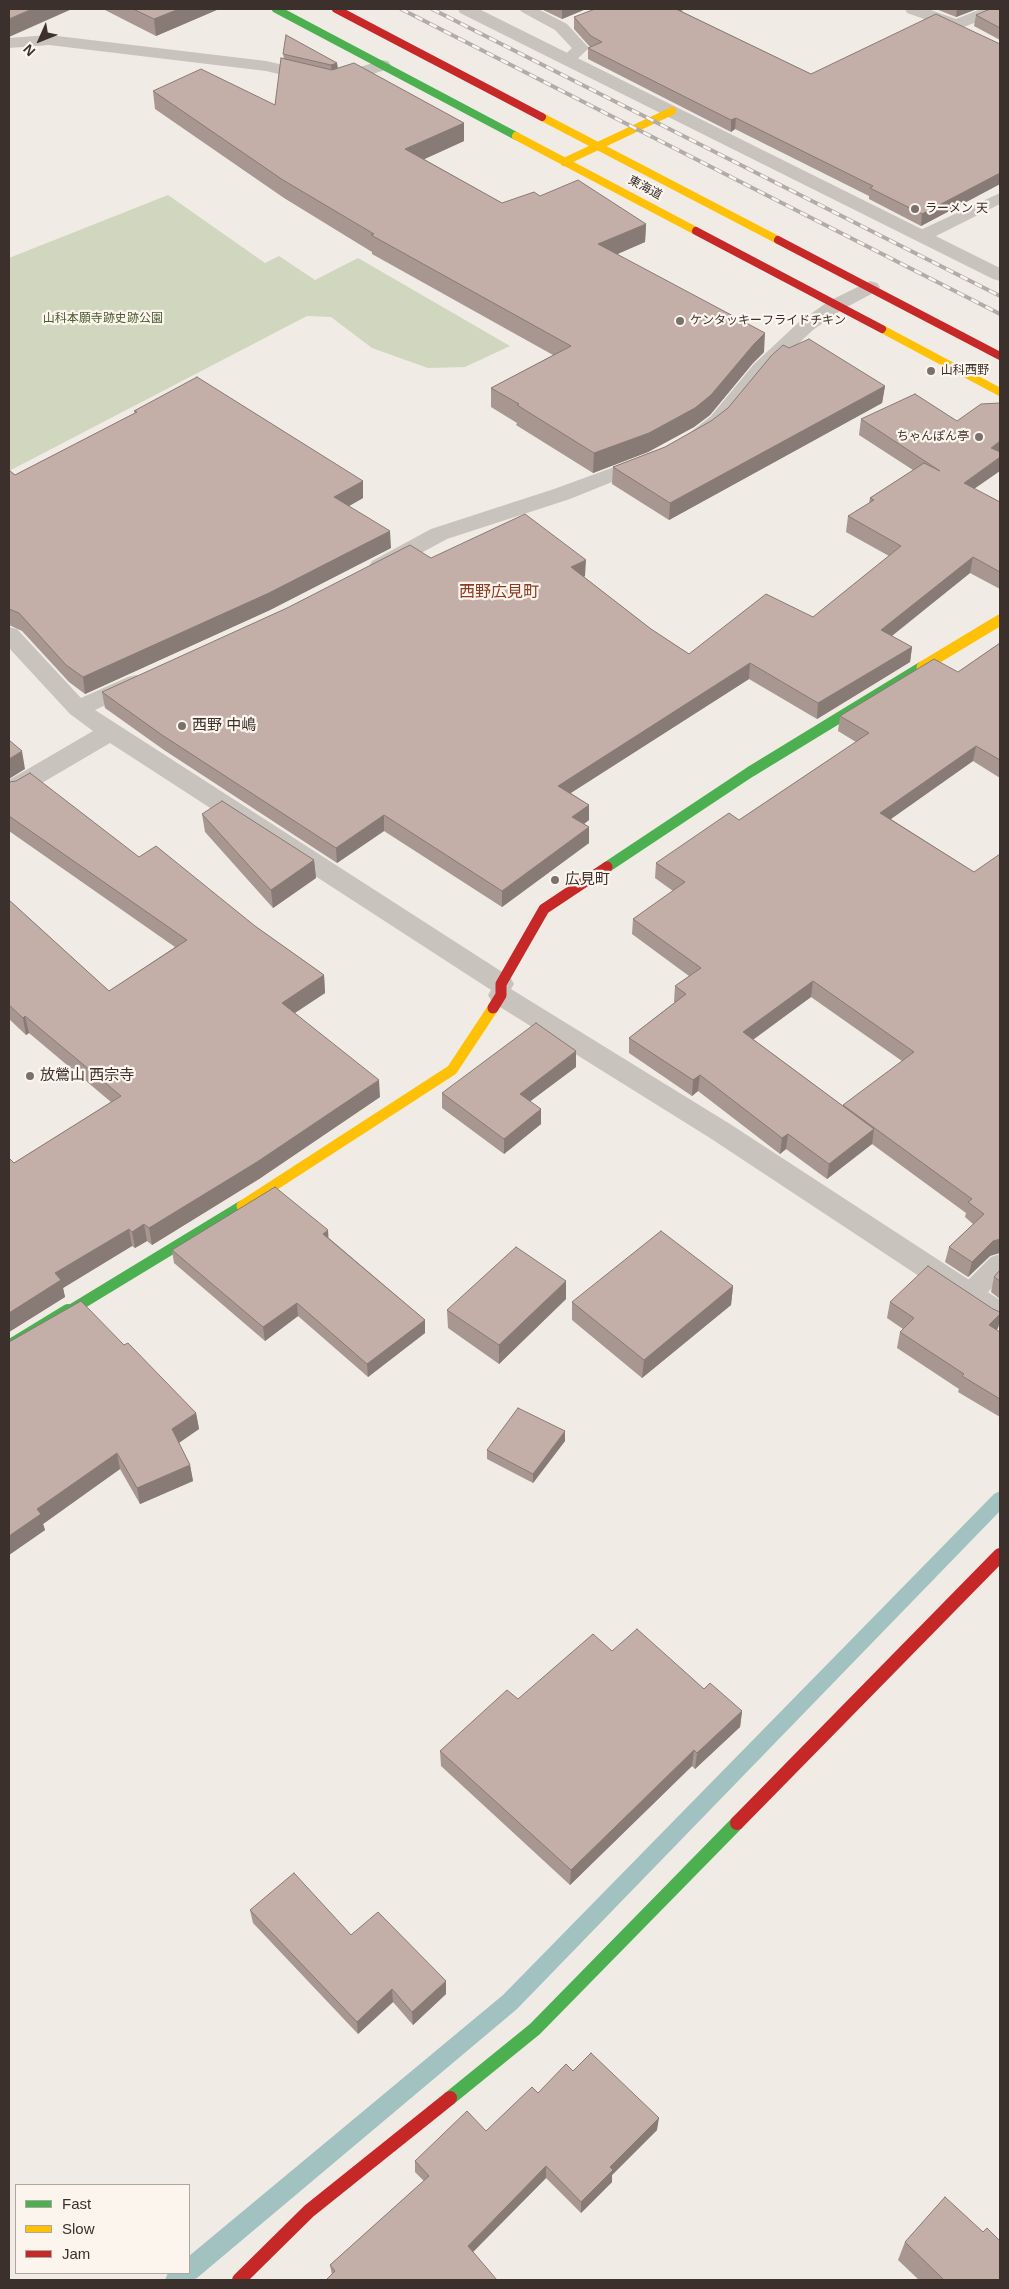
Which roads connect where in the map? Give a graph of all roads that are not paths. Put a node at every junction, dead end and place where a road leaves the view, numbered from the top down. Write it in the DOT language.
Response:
graph roads {
  1 [pos="276,9"];
  2 [pos="336,9"];
  3 [pos="466,9"];
  4 [pos="527,9"];
  5 [pos="913,9"];
  6 [pos="995,9"];
  7 [pos="578,20"];
  8 [pos="956,26"];
  9 [pos="561,27"];
  10 [pos="974,35"];
  11 [pos="9,43"];
  12 [pos="568,59"];
  13 [pos="382,65"];
  14 [pos="672,111"];
  15 [pos="600,145"];
  16 [pos="564,162"];
  17 [pos="1000,198"];
  18 [pos="922,236"];
  19 [pos="1000,275"];
  20 [pos="870,287"];
  21 [pos="836,305"];
  22 [pos="1000,356"];
  23 [pos="1000,392"];
  24 [pos="360,576"];
  25 [pos="1000,620"];
  26 [pos="9,634"];
  27 [pos="157,673"];
  28 [pos="78,709"];
  29 [pos="110,732"];
  30 [pos="9,791"];
  31 [pos="501,989"];
  32 [pos="1000,1264"];
  33 [pos="968,1296"];
  34 [pos="1000,1315"];
  35 [pos="9,1347"];
  36 [pos="1000,1555"];
  37 [pos="239,2280"];
  1 -- 13 [label="main road, 東海道"];
  2 -- 15 [label="main road, 東海道"];
  3 -- 12 [label="street"];
  4 -- 9 [label="lane"];
  5 -- 8 [label="street"];
  6 -- 8 [label="street"];
  7 -- 9 [label="lane"];
  8 -- 10 [label="street"];
  9 -- 12 [label="lane"];
  11 -- 13 [label="street"];
  12 -- 14 [label="street"];
  13 -- 16 [label="main road, 東海道"];
  14 -- 15 [label="main road"];
  14 -- 18 [label="street"];
  15 -- 16 [label="main road"];
  15 -- 20 [label="main road, 東海道"];
  16 -- 21 [label="main road, 東海道"];
  17 -- 18 [label="lane"];
  18 -- 19 [label="street"];
  20 -- 21 [label="street"];
  20 -- 22 [label="main road, 東海道"];
  21 -- 23 [label="main road, 東海道"];
  21 -- 24 [label="street"];
  25 -- 31 [label="main road"];
  26 -- 28 [label="street"];
  27 -- 28 [label="street"];
  28 -- 29 [label="street"];
  29 -- 30 [label="street"];
  29 -- 31 [label="street"];
  31 -- 33 [label="street"];
  31 -- 35 [label="main road"];
  32 -- 33 [label="lane"];
  33 -- 34 [label="street"];
  36 -- 37 [label="main road"];
}
